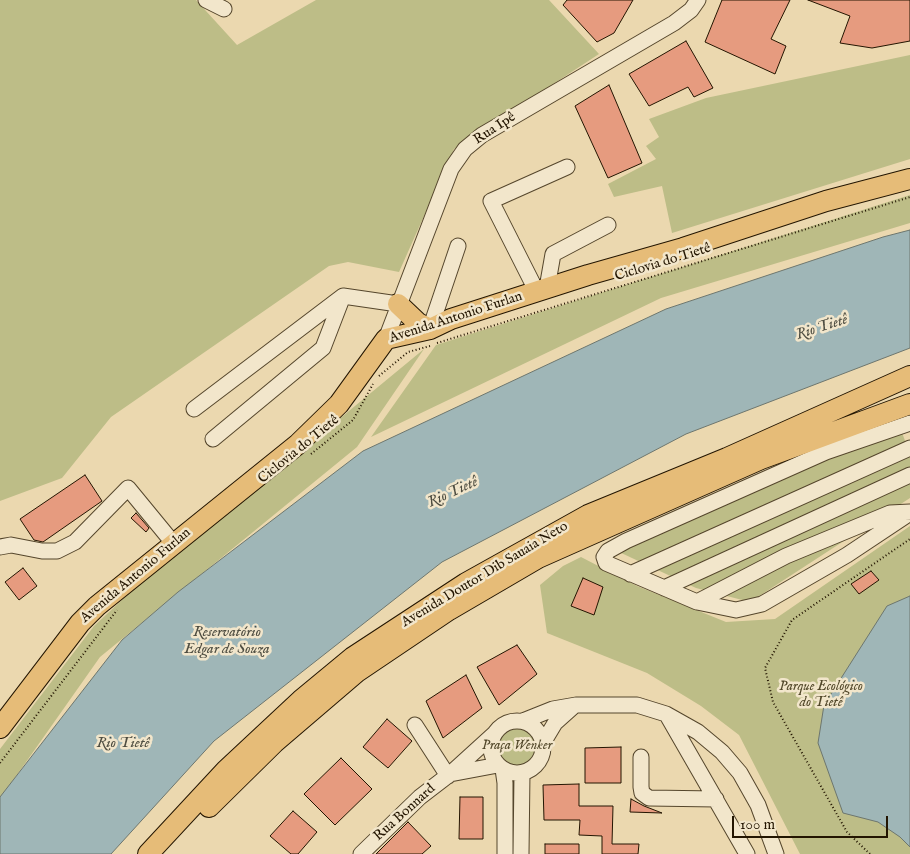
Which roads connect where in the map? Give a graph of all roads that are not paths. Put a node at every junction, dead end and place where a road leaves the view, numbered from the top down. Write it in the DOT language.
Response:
graph roads {
  1 [pos="206,0"];
  2 [pos="698,0"];
  3 [pos="224,9"];
  4 [pos="566,167"];
  5 [pos="910,178"];
  6 [pos="608,226"];
  7 [pos="458,246"];
  8 [pos="542,290"];
  9 [pos="343,296"];
  10 [pos="398,304"];
  11 [pos="451,319"];
  12 [pos="430,329"];
  13 [pos="386,338"];
  14 [pos="363,373"];
  15 [pos="901,379"];
  16 [pos="194,410"];
  17 [pos="905,413"];
  18 [pos="213,439"];
  19 [pos="910,448"];
  20 [pos="871,466"];
  21 [pos="910,475"];
  22 [pos="875,492"];
  23 [pos="910,513"];
  24 [pos="174,544"];
  25 [pos="0,546"];
  26 [pos="630,574"];
  27 [pos="664,588"];
  28 [pos="697,602"];
  29 [pos="576,705"];
  30 [pos="666,714"];
  31 [pos="523,721"];
  32 [pos="415,725"];
  33 [pos="0,728"];
  34 [pos="494,734"];
  35 [pos="543,743"];
  36 [pos="641,757"];
  37 [pos="501,767"];
  38 [pos="522,773"];
  39 [pos="449,775"];
  40 [pos="716,799"];
  41 [pos="737,836"];
  42 [pos="148,854"];
  43 [pos="164,854"];
  44 [pos="361,854"];
  45 [pos="505,854"];
  46 [pos="521,854"];
  47 [pos="735,854"];
  48 [pos="747,854"];
  49 [pos="776,854"];
  1 -- 3 [label="street"];
  2 -- 10 [label="street, Rua Ipê"];
  4 -- 8 [label="street"];
  5 -- 8 [label="main road, Avenida Antonio Furlan"];
  6 -- 8 [label="street"];
  7 -- 12 [label="street"];
  8 -- 11 [label="main road, Avenida Antonio Furlan"];
  9 -- 10 [label="street"];
  9 -- 16 [label="street"];
  9 -- 18 [label="street"];
  10 -- 12 [label="main road"];
  10 -- 13 [label="street, Rua Ipê"];
  11 -- 12 [label="main road, Avenida Antonio Furlan"];
  11 -- 14 [label="main road"];
  12 -- 13 [label="main road, Avenida Antonio Furlan"];
  13 -- 14 [label="main road, Avenida Antonio Furlan"];
  14 -- 24 [label="main road, Avenida Antonio Furlan"];
  15 -- 17 [label="main road"];
  15 -- 42 [label="main road, Avenida Doutor Dib Sauaia Neto"];
  17 -- 26 [label="street"];
  17 -- 43 [label="main road, Avenida Doutor Dib Sauaia Neto"];
  19 -- 20 [label="street"];
  20 -- 22 [label="street"];
  20 -- 26 [label="street"];
  21 -- 22 [label="street"];
  22 -- 27 [label="street"];
  23 -- 28 [label="street"];
  23 -- 28 [label="street"];
  24 -- 25 [label="street"];
  24 -- 33 [label="main road, Avenida Antonio Furlan"];
  26 -- 27 [label="street"];
  27 -- 28 [label="street"];
  29 -- 30 [label="street"];
  29 -- 31 [label="street"];
  29 -- 35 [label="street"];
  30 -- 40 [label="street"];
  30 -- 49 [label="street"];
  31 -- 34 [label="street"];
  31 -- 35 [label="street"];
  32 -- 39 [label="street"];
  34 -- 37 [label="street"];
  34 -- 39 [label="street, Rua Bonnard"];
  35 -- 38 [label="street"];
  36 -- 40 [label="street"];
  37 -- 38 [label="street"];
  37 -- 39 [label="street, Rua Bonnard"];
  37 -- 45 [label="street"];
  38 -- 46 [label="street"];
  39 -- 44 [label="street, Rua Bonnard"];
  40 -- 41 [label="street"];
  41 -- 47 [label="street"];
  41 -- 48 [label="street"];
}
